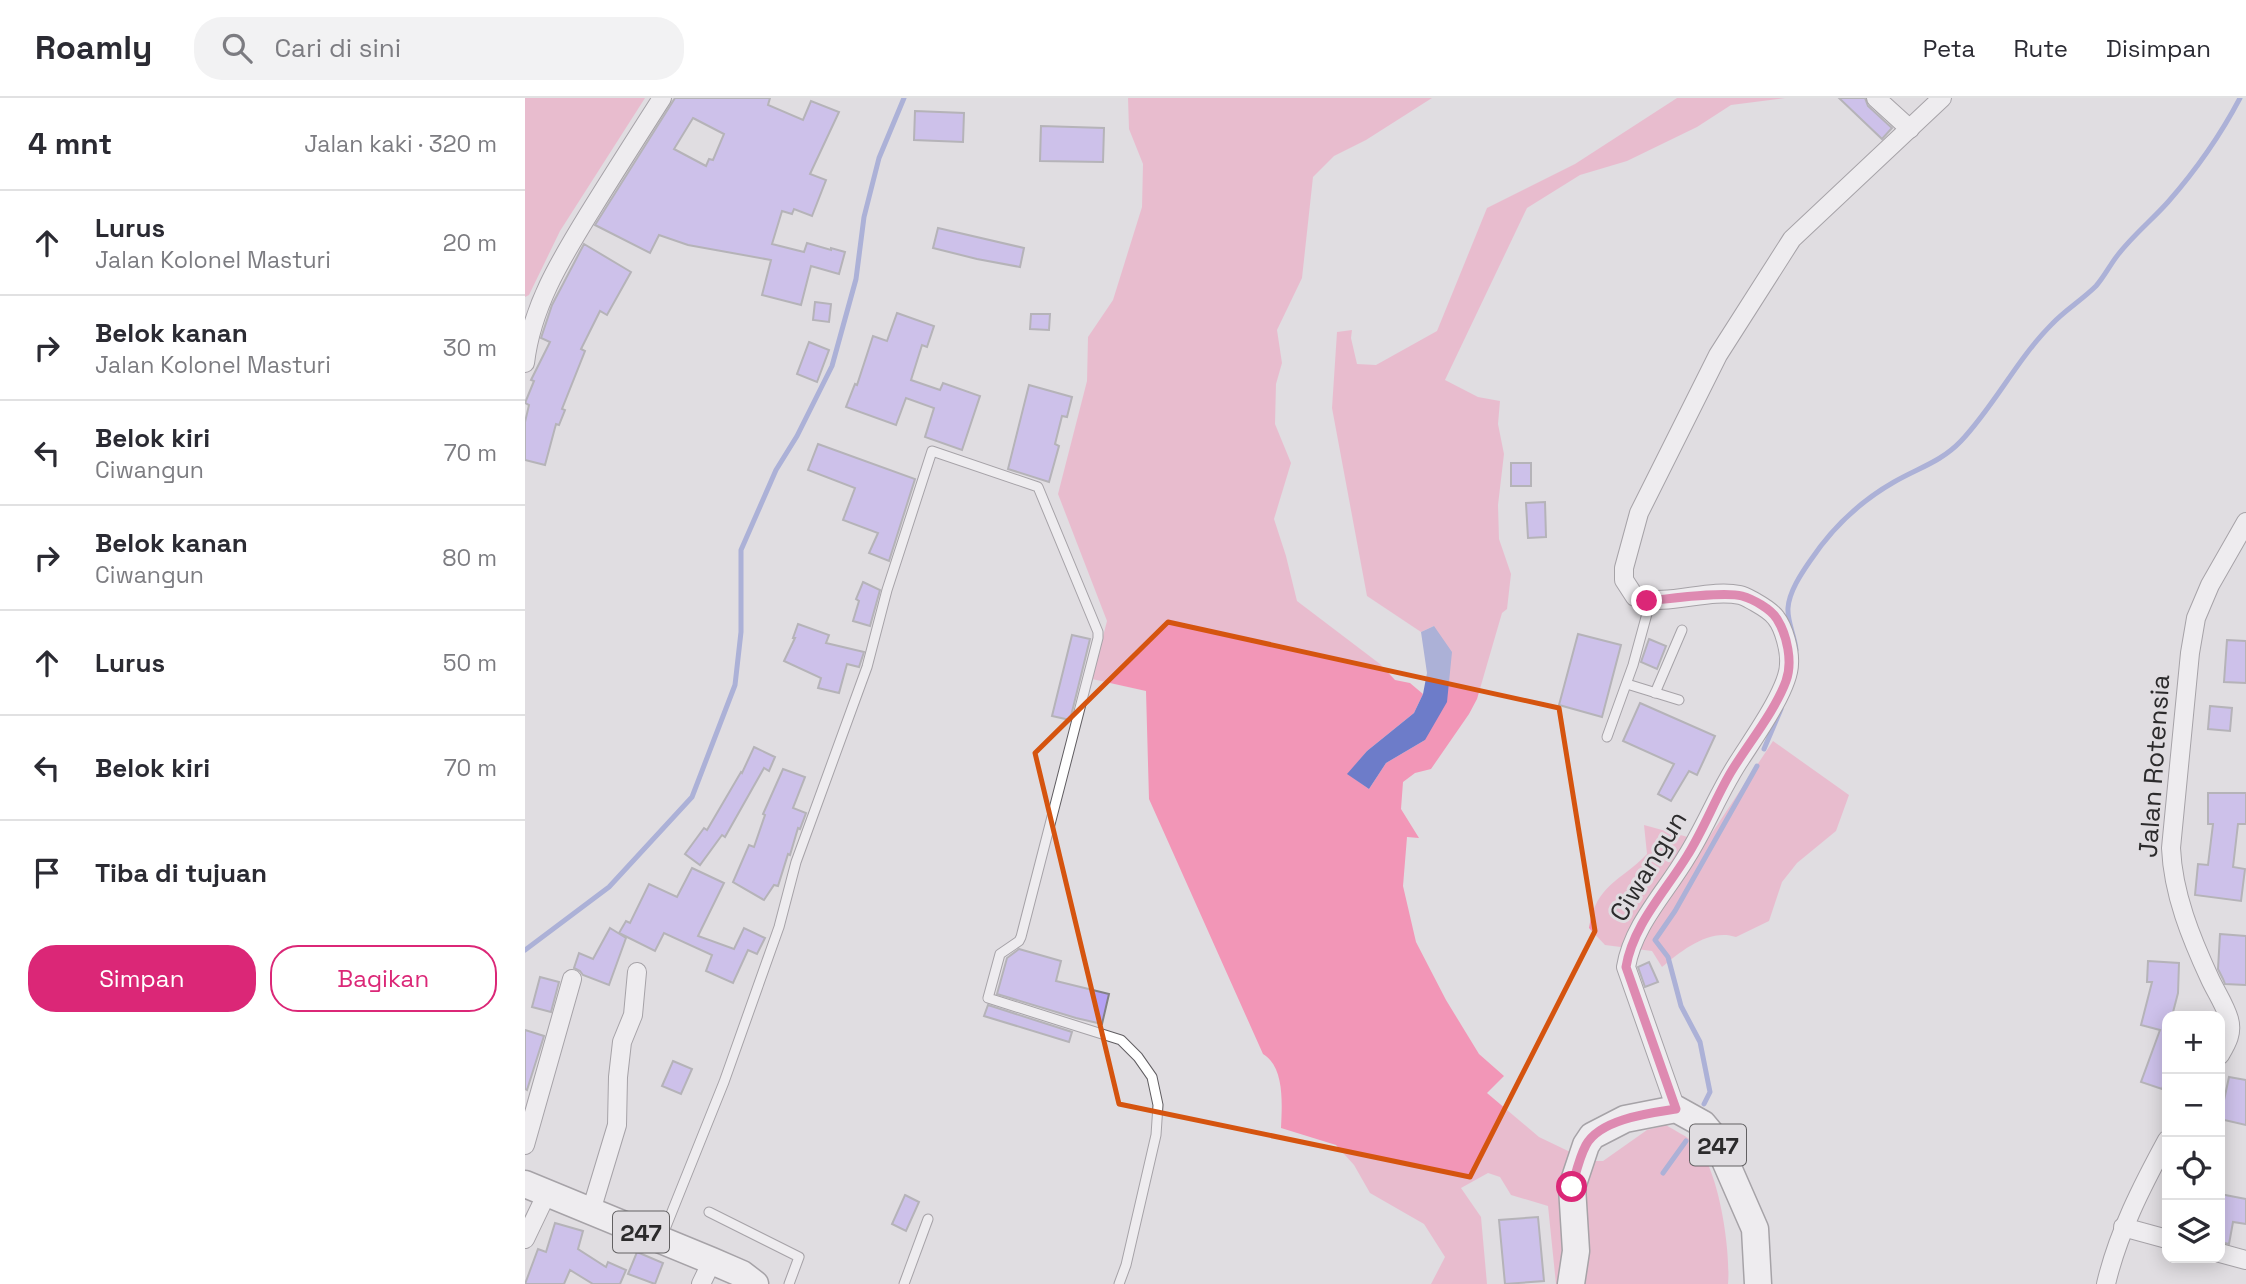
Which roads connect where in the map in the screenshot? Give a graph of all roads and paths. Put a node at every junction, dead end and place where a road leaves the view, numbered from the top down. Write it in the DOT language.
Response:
graph roads {
  1 [pos="662,98"];
  2 [pos="1876,98"];
  3 [pos="1942,98"];
  4 [pos="1910,129"];
  5 [pos="525,363"];
  6 [pos="2246,522"];
  7 [pos="1647,601"];
  8 [pos="1682,629"];
  9 [pos="1627,684"];
  10 [pos="1655,693"];
  11 [pos="1679,700"];
  12 [pos="1607,737"];
  13 [pos="637,972"];
  14 [pos="572,979"];
  15 [pos="2225,1011"];
  16 [pos="2225,1011"];
  17 [pos="2225,1046"];
  18 [pos="1676,1109"];
  19 [pos="525,1145"];
  20 [pos="2162,1150"];
  21 [pos="536,1189"];
  22 [pos="591,1211"];
  23 [pos="709,1212"];
  24 [pos="928,1219"];
  25 [pos="2123,1227"];
  26 [pos="2162,1238"];
  27 [pos="525,1239"];
  28 [pos="661,1240"];
  29 [pos="2225,1254"];
  30 [pos="2246,1260"];
  31 [pos="706,1272"];
  32 [pos="755,1284"];
  33 [pos="789,1284"];
  34 [pos="904,1284"];
  35 [pos="1118,1284"];
  36 [pos="1571,1284"];
  37 [pos="1758,1284"];
  38 [pos="2106,1284"];
  1 -- 5 [label="street"];
  2 -- 4 [label="street"];
  3 -- 4 [label="street"];
  4 -- 7 [label="street"];
  6 -- 16 [label="street, Jalan Rotensia"];
  7 -- 9 [label="lane"];
  7 -- 18 [label="street, Ciwangun"];
  8 -- 10 [label="lane"];
  9 -- 10 [label="lane"];
  9 -- 12 [label="lane"];
  10 -- 11 [label="lane"];
  13 -- 22 [label="street"];
  14 -- 19 [label="street"];
  15 -- 17 [label="street, Jalan Rotensia"];
  18 -- 36 [label="main road, 247"];
  18 -- 37 [label="main road, 247"];
  20 -- 25 [label="street"];
  21 -- 22 [label="main road, 247"];
  21 -- 27 [label="street"];
  22 -- 28 [label="main road, 247"];
  23 -- 33 [label="lane"];
  24 -- 34 [label="lane"];
  25 -- 26 [label="street"];
  25 -- 38 [label="street"];
  28 -- 31 [label="main road, 247"];
  28 -- 35 [label="lane"];
  29 -- 30 [label="street"];
  31 -- 32 [label="main road, 247"];
}
